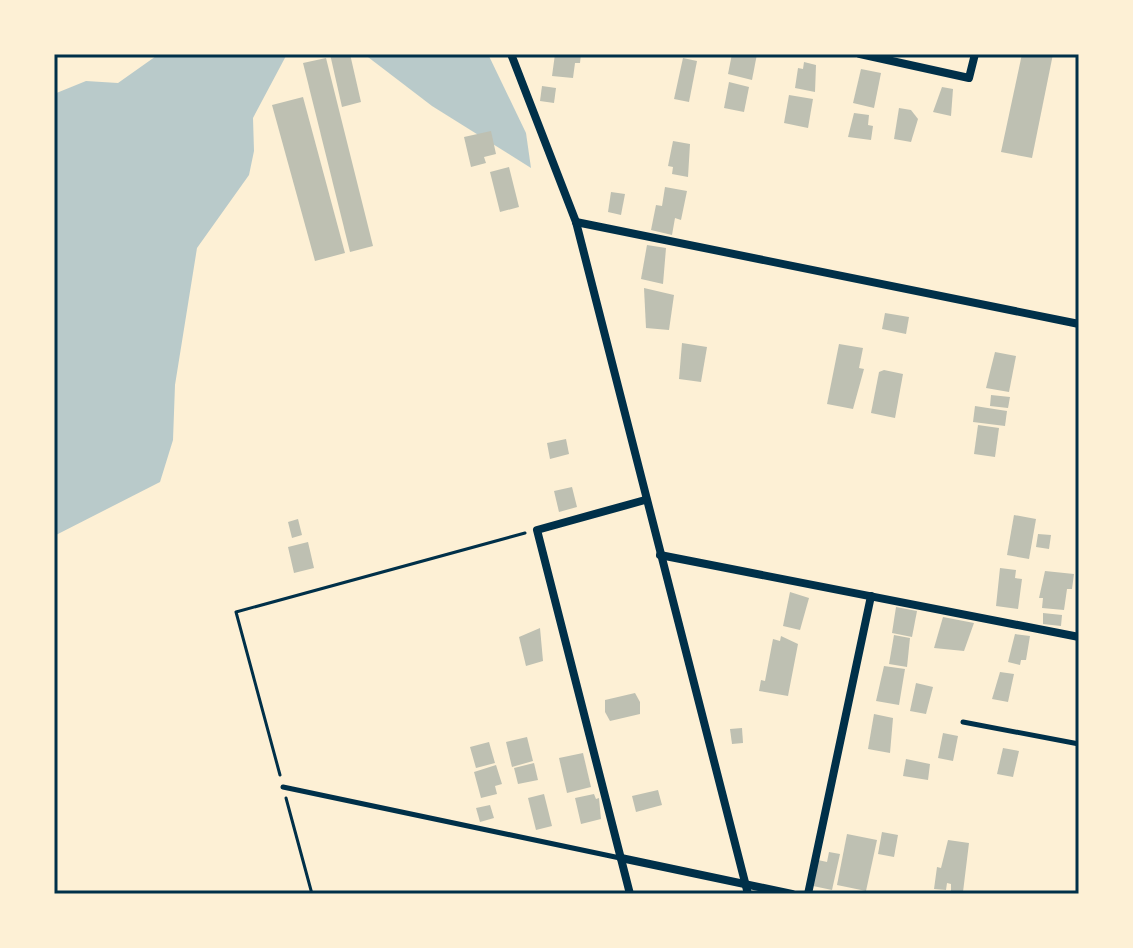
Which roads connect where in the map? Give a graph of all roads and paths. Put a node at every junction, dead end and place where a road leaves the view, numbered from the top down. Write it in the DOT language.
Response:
graph roads {
  1 [pos="511,54"];
  2 [pos="860,54"];
  3 [pos="975,54"];
  4 [pos="576,222"];
  5 [pos="1079,324"];
  6 [pos="645,500"];
  7 [pos="537,530"];
  8 [pos="660,555"];
  9 [pos="871,596"];
  10 [pos="1079,637"];
  11 [pos="963,722"];
  12 [pos="1079,744"];
  13 [pos="283,787"];
  14 [pos="621,858"];
  15 [pos="745,883"];
  16 [pos="312,894"];
  17 [pos="630,894"];
  18 [pos="748,894"];
  19 [pos="792,894"];
  20 [pos="808,894"];
  1 -- 4 [label="street"];
  2 -- 3 [label="street"];
  4 -- 5 [label="street"];
  4 -- 6 [label="street"];
  6 -- 7 [label="street"];
  6 -- 8 [label="street"];
  7 -- 13 [label="path"];
  7 -- 14 [label="street"];
  8 -- 9 [label="street"];
  8 -- 15 [label="street"];
  9 -- 10 [label="street"];
  9 -- 20 [label="street"];
  11 -- 12 [label="lane"];
  13 -- 14 [label="lane"];
  13 -- 16 [label="path"];
  14 -- 15 [label="street"];
  14 -- 17 [label="street"];
  15 -- 18 [label="street"];
  15 -- 19 [label="street"];
}
